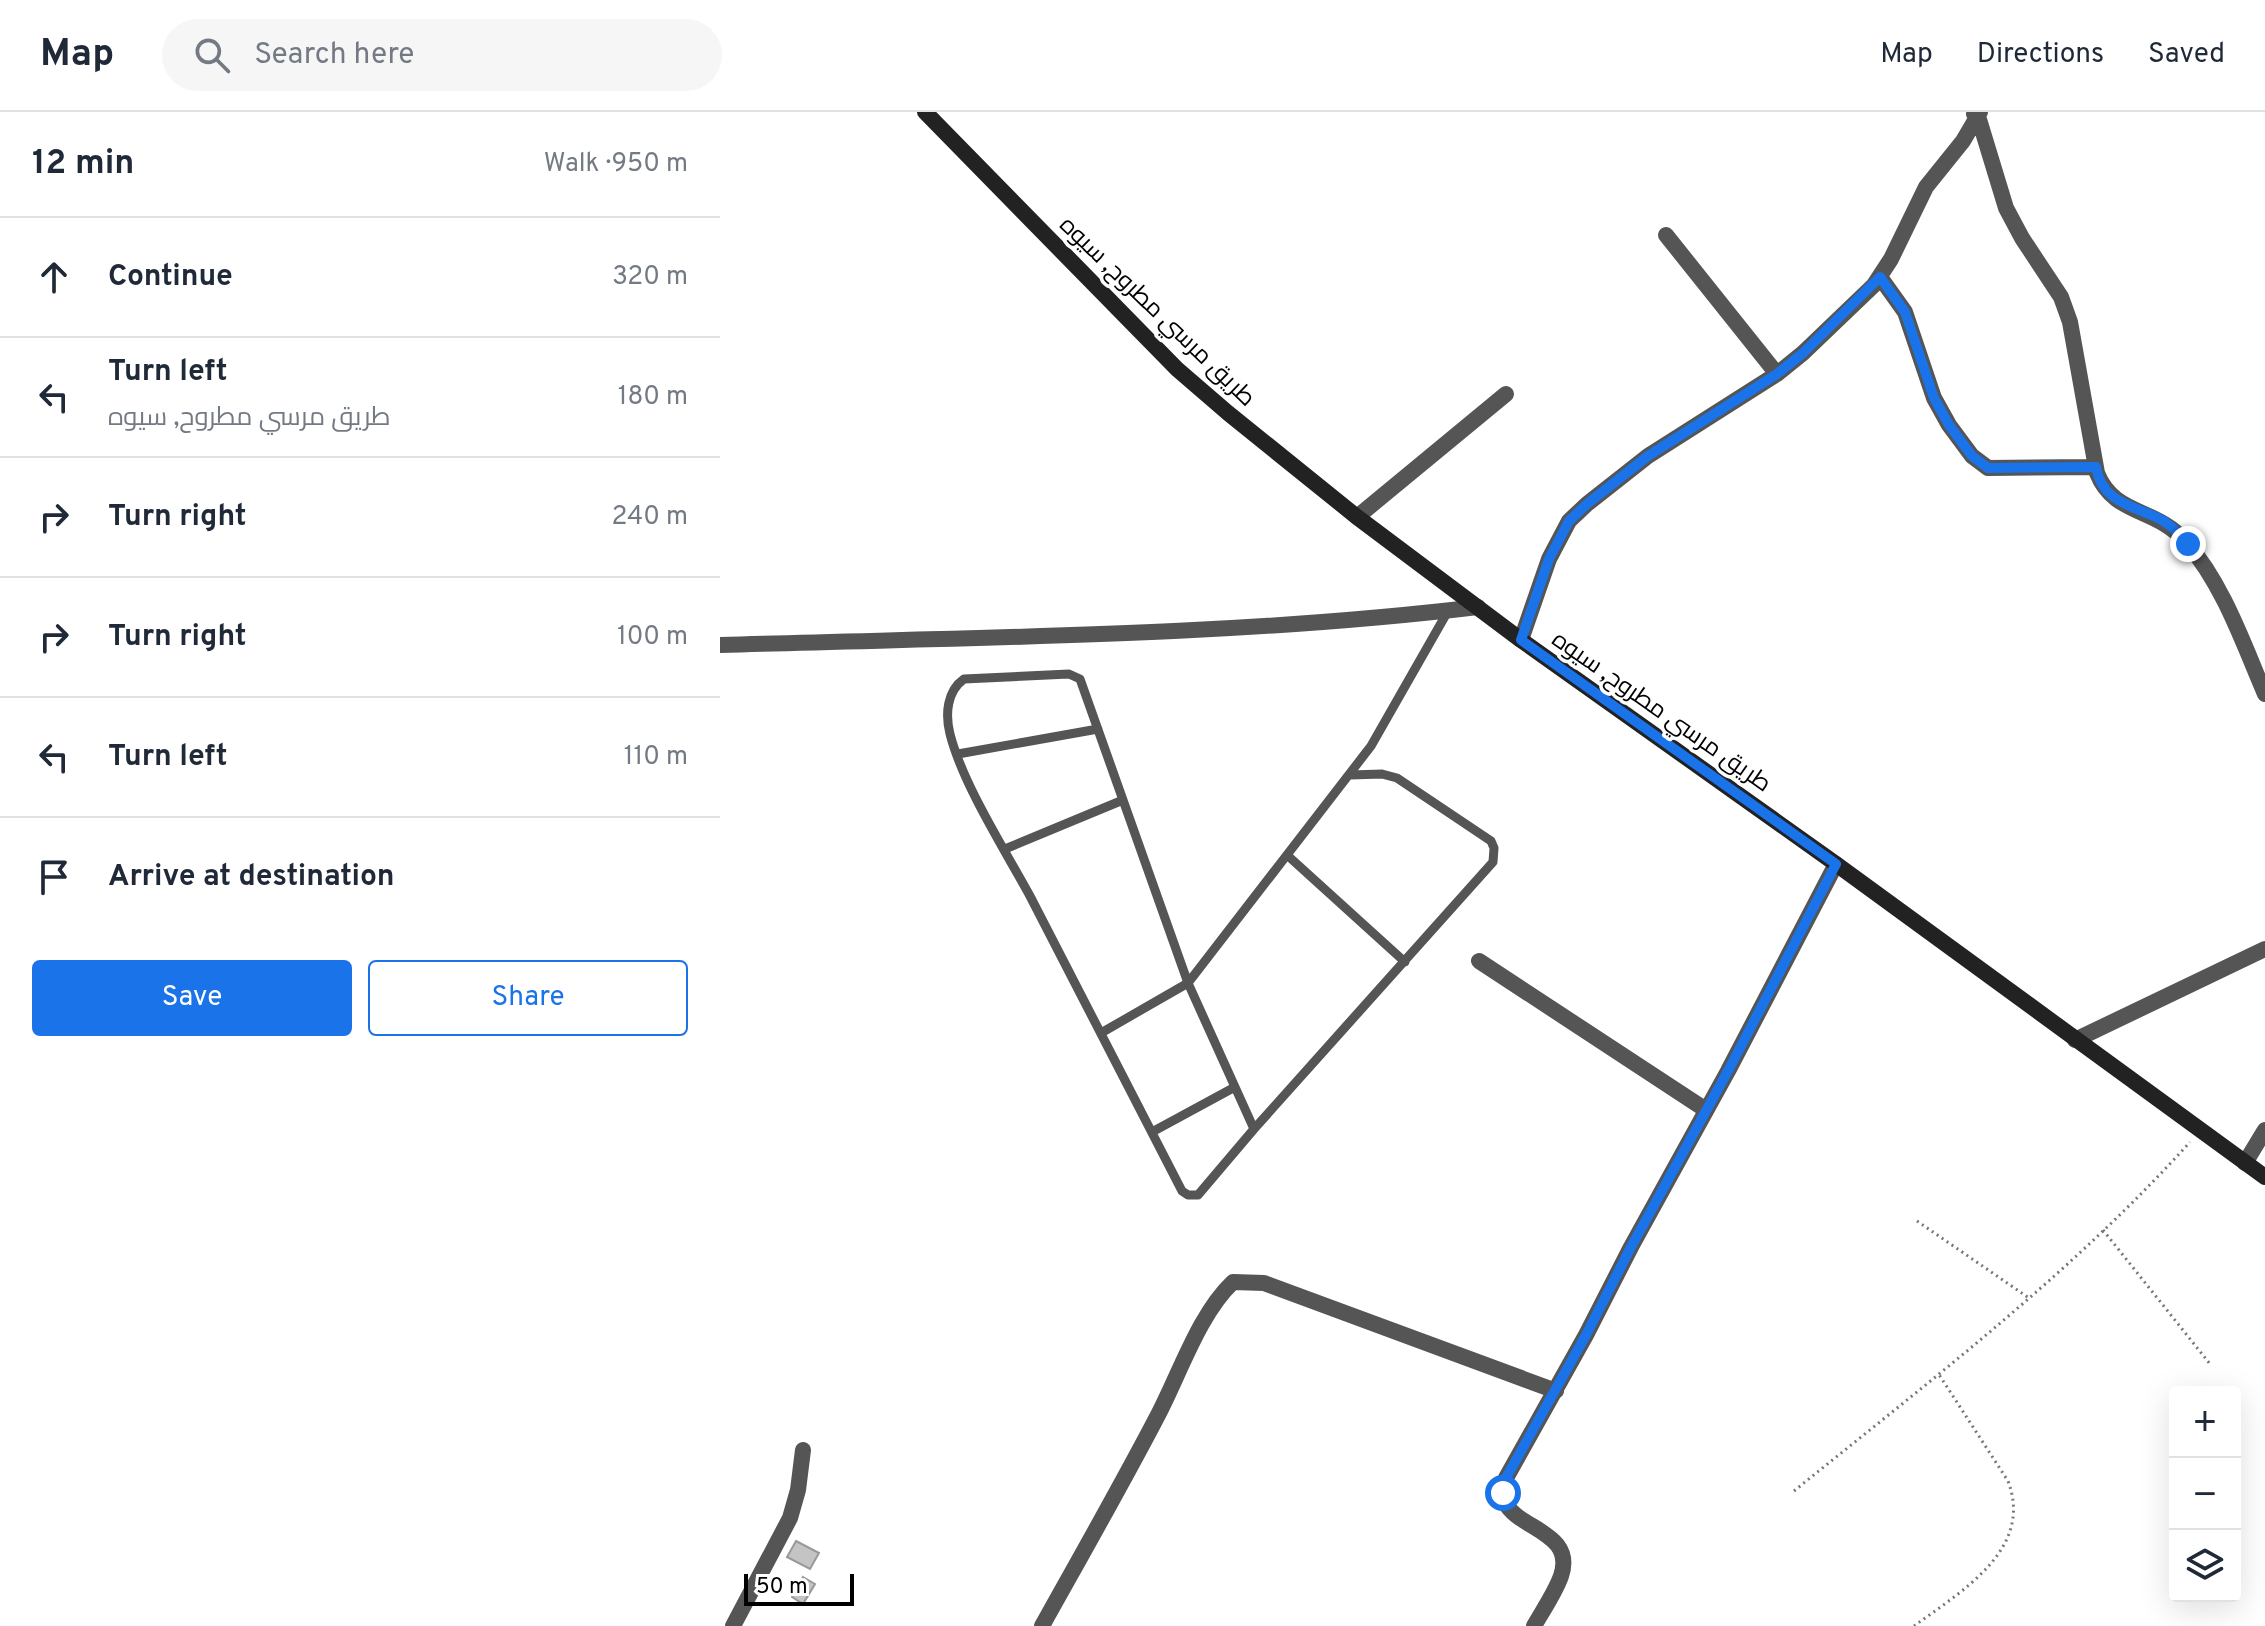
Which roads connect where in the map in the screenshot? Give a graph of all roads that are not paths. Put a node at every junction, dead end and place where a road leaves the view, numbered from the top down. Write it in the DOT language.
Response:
graph roads {
  1 [pos="925,112"];
  2 [pos="1976,113"];
  3 [pos="1666,235"];
  4 [pos="1880,277"];
  5 [pos="1777,374"];
  6 [pos="1506,394"];
  7 [pos="2096,467"];
  8 [pos="1357,517"];
  9 [pos="1478,607"];
  10 [pos="1448,611"];
  11 [pos="1521,640"];
  12 [pos="720,645"];
  13 [pos="2265,694"];
  14 [pos="1098,729"];
  15 [pos="958,754"];
  16 [pos="1350,775"];
  17 [pos="1123,800"];
  18 [pos="1005,849"];
  19 [pos="1287,855"];
  20 [pos="1836,864"];
  21 [pos="2265,949"];
  22 [pos="1479,961"];
  23 [pos="1405,962"];
  24 [pos="1188,983"];
  25 [pos="1101,1033"];
  26 [pos="2075,1040"];
  27 [pos="1235,1087"];
  28 [pos="1706,1110"];
  29 [pos="1254,1129"];
  30 [pos="2265,1130"];
  31 [pos="1152,1132"];
  32 [pos="2245,1163"];
  33 [pos="2265,1177"];
  34 [pos="1556,1391"];
  35 [pos="803,1450"];
  36 [pos="733,1626"];
  37 [pos="1042,1626"];
  38 [pos="1534,1626"];
  1 -- 8 [label="street, طريق مرسي مطروح, سيوه"];
  2 -- 4 [label="street"];
  2 -- 7 [label="street"];
  3 -- 5 [label="street"];
  4 -- 5 [label="street"];
  4 -- 7 [label="street"];
  5 -- 11 [label="street"];
  6 -- 8 [label="street"];
  7 -- 13 [label="street"];
  8 -- 9 [label="street, طريق مرسي مطروح, سيوه"];
  9 -- 10 [label="street"];
  9 -- 11 [label="street, طريق مرسي مطروح, سيوه"];
  10 -- 12 [label="street"];
  10 -- 16 [label="lane"];
  11 -- 20 [label="street, طريق مرسي مطروح, سيوه"];
  14 -- 15 [label="lane"];
  14 -- 15 [label="lane"];
  14 -- 17 [label="lane"];
  15 -- 18 [label="lane"];
  16 -- 19 [label="lane"];
  16 -- 23 [label="lane"];
  17 -- 18 [label="lane"];
  17 -- 24 [label="lane"];
  18 -- 25 [label="lane"];
  19 -- 23 [label="lane"];
  19 -- 24 [label="lane"];
  20 -- 26 [label="street, طريق مرسي مطروح, سيوه"];
  20 -- 28 [label="street"];
  21 -- 26 [label="street"];
  22 -- 28 [label="street"];
  23 -- 29 [label="lane"];
  24 -- 25 [label="lane"];
  24 -- 27 [label="lane"];
  25 -- 31 [label="lane"];
  26 -- 32 [label="street, طريق مرسي مطروح, سيوه"];
  27 -- 29 [label="lane"];
  27 -- 31 [label="lane"];
  28 -- 34 [label="street"];
  29 -- 31 [label="lane"];
  30 -- 32 [label="street"];
  32 -- 33 [label="street, طريق مرسي مطروح, سيوه"];
  34 -- 37 [label="street"];
  34 -- 38 [label="street"];
  35 -- 36 [label="street"];
}
